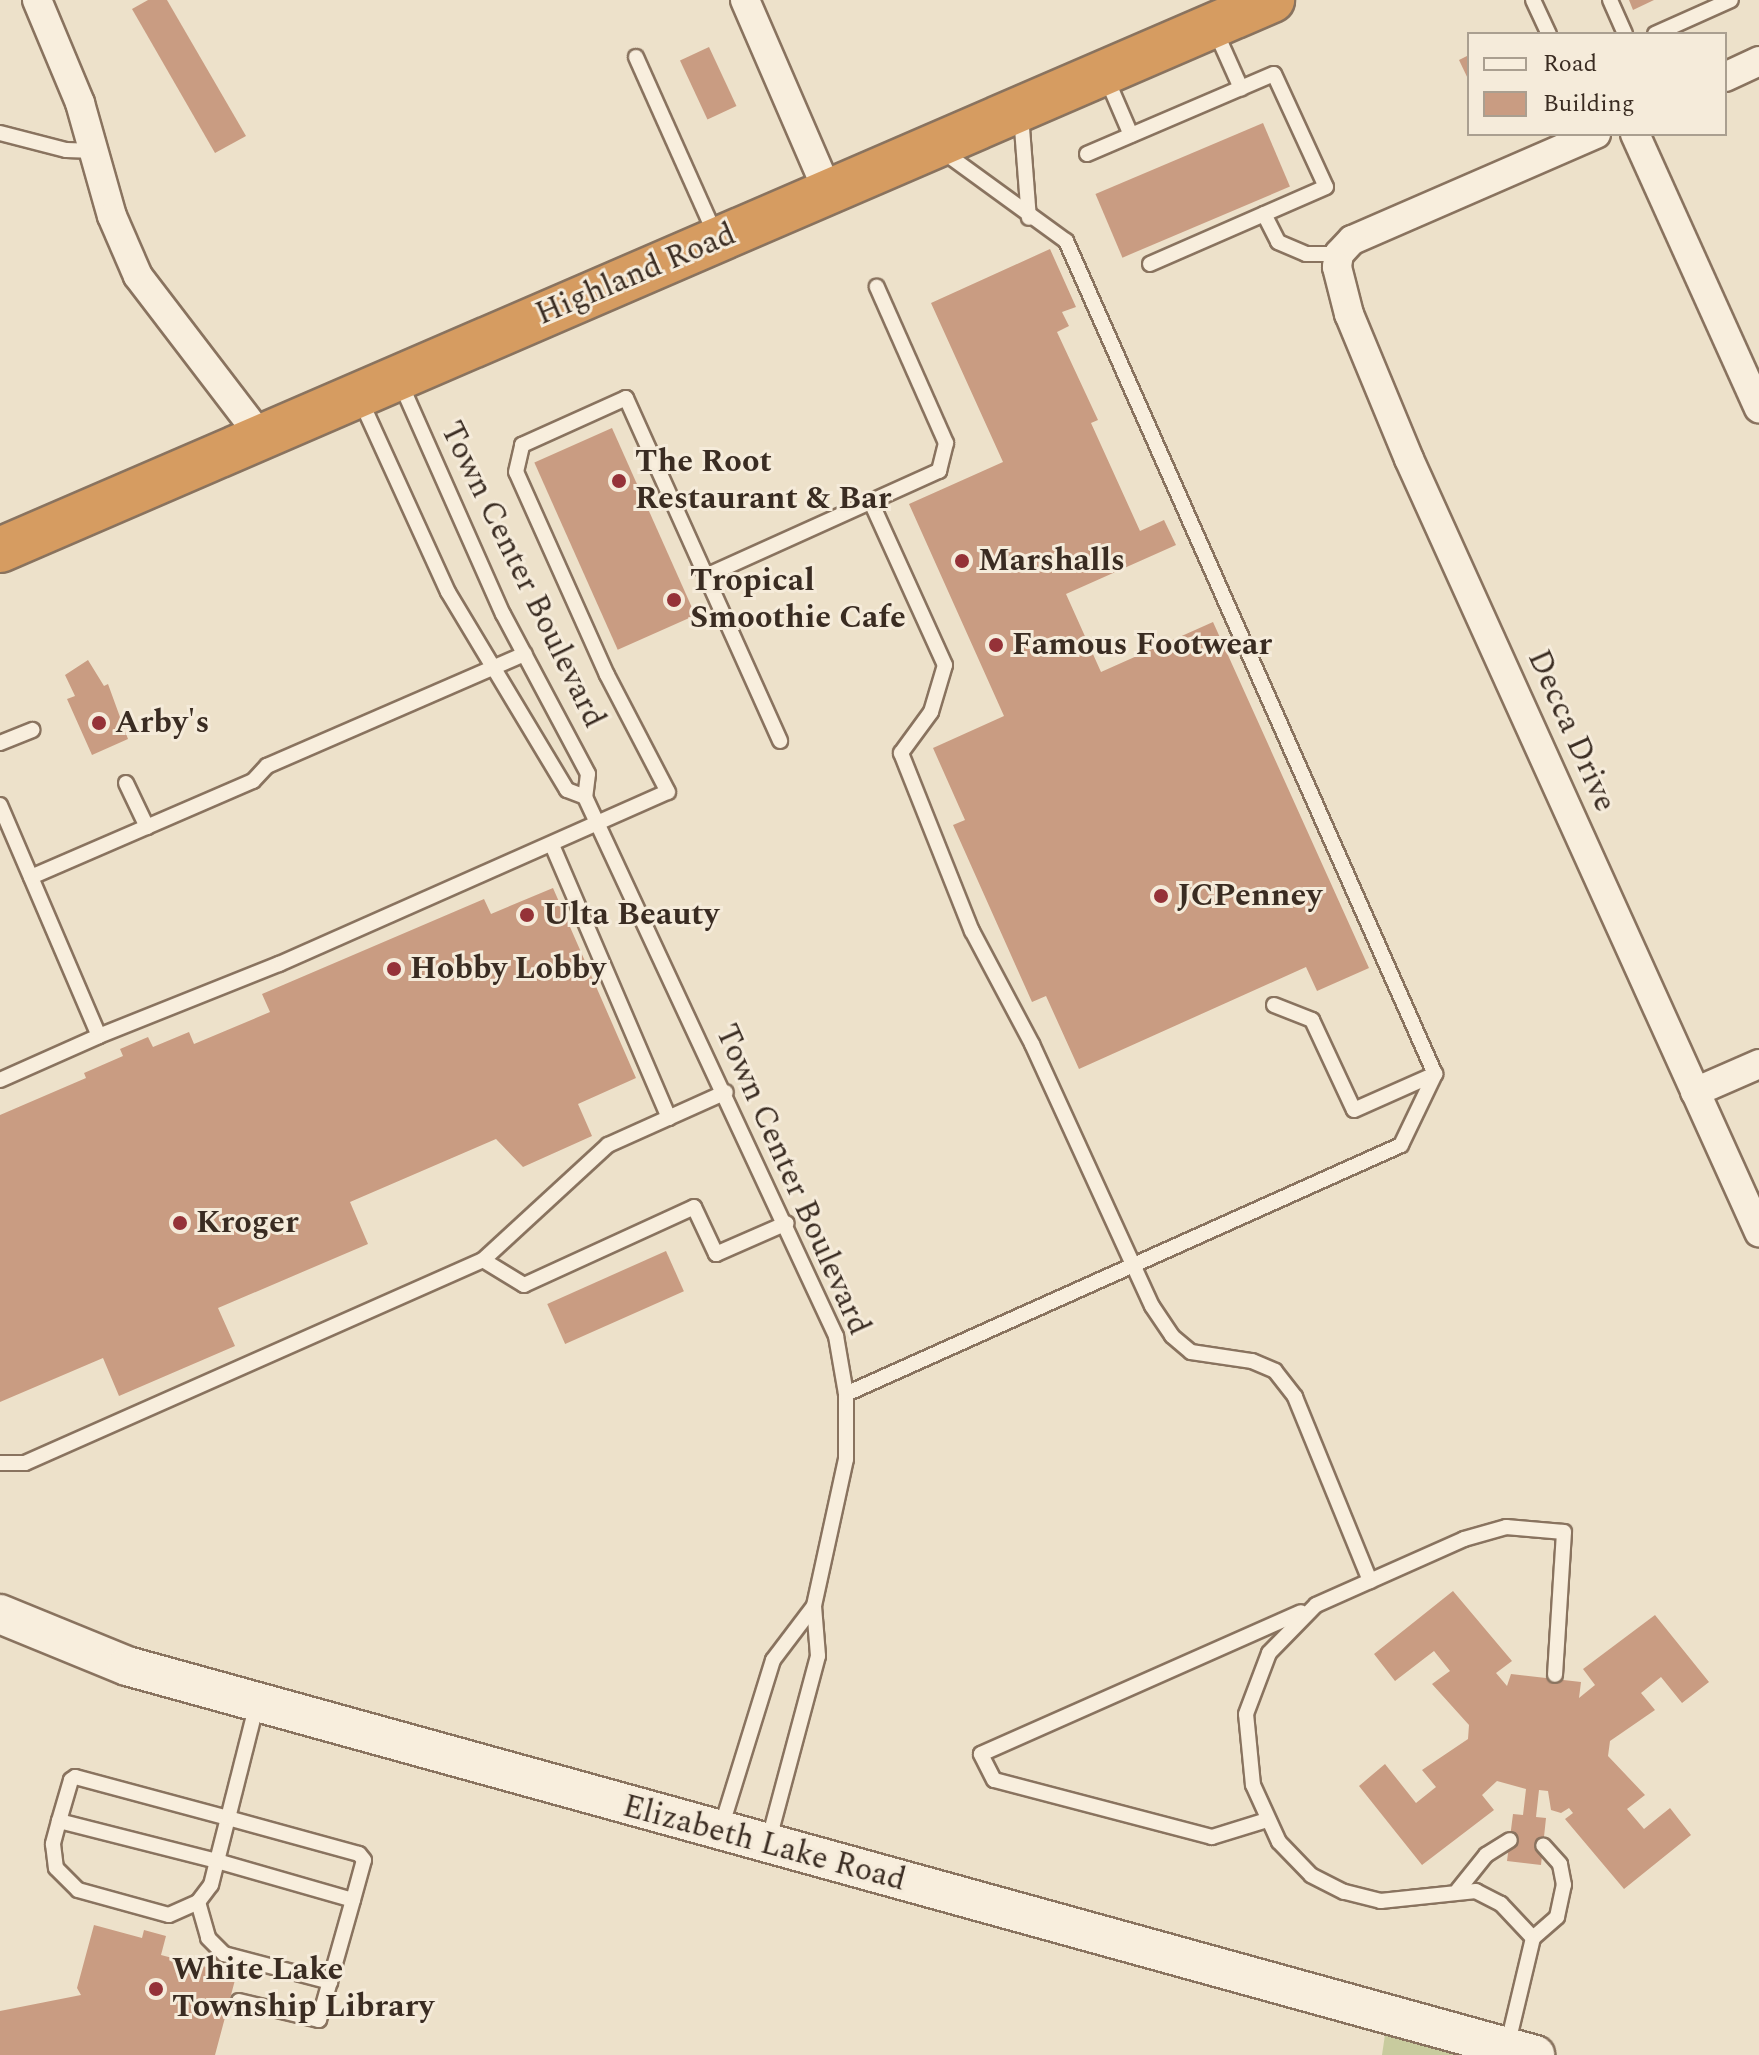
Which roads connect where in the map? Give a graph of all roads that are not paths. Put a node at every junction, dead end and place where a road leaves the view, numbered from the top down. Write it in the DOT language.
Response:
graph roads {
  1 [pos="37,0"];
  2 [pos="745,0"];
  3 [pos="1272,0"];
  4 [pos="1533,0"];
  5 [pos="1610,0"];
  6 [pos="1731,0"];
  7 [pos="1213,26"];
  8 [pos="1548,32"];
  9 [pos="1624,32"];
  10 [pos="1659,32"];
  11 [pos="636,57"];
  12 [pos="1759,61"];
  13 [pos="1105,73"];
  14 [pos="1727,76"];
  15 [pos="1241,88"];
  16 [pos="1021,109"];
  17 [pos="0,133"];
  18 [pos="1131,135"];
  19 [pos="1591,136"];
  20 [pos="1636,136"];
  21 [pos="935,146"];
  22 [pos="96,151"];
  23 [pos="1087,154"];
  24 [pos="828,192"];
  25 [pos="1264,214"];
  26 [pos="1029,218"];
  27 [pos="718,240"];
  28 [pos="1339,254"];
  29 [pos="1150,264"];
  30 [pos="877,287"];
  31 [pos="398,378"];
  32 [pos="358,395"];
  33 [pos="1759,408"];
  34 [pos="261,437"];
  35 [pos="871,502"];
  36 [pos="0,550"];
  37 [pos="706,576"];
  38 [pos="525,654"];
  39 [pos="494,667"];
  40 [pos="33,730"];
  41 [pos="780,741"];
  42 [pos="0,743"];
  43 [pos="126,783"];
  44 [pos="585,797"];
  45 [pos="0,805"];
  46 [pos="600,824"];
  47 [pos="147,827"];
  48 [pos="552,845"];
  49 [pos="31,877"];
  50 [pos="1274,1005"];
  51 [pos="99,1036"];
  52 [pos="1759,1064"];
  53 [pos="1435,1074"];
  54 [pos="0,1080"];
  55 [pos="726,1092"];
  56 [pos="1695,1092"];
  57 [pos="669,1118"];
  58 [pos="787,1223"];
  59 [pos="1759,1232"];
  60 [pos="483,1260"];
  61 [pos="1132,1266"];
  62 [pos="846,1394"];
  63 [pos="0,1463"];
  64 [pos="1370,1581"];
  65 [pos="1316,1605"];
  66 [pos="814,1606"];
  67 [pos="0,1614"];
  68 [pos="1555,1675"];
  69 [pos="257,1703"];
  70 [pos="228,1818"];
  71 [pos="1267,1820"];
  72 [pos="59,1821"];
  73 [pos="720,1832"];
  74 [pos="1510,1840"];
  75 [pos="767,1845"];
  76 [pos="1543,1845"];
  77 [pos="217,1861"];
  78 [pos="1458,1890"];
  79 [pos="353,1900"];
  80 [pos="198,1902"];
  81 [pos="1533,1938"];
  82 [pos="330,1982"];
  83 [pos="239,2001"];
  84 [pos="1521,2051"];
  1 -- 22 [label="street"];
  2 -- 24 [label="street"];
  3 -- 7 [label="highway, Highland Road"];
  4 -- 8 [label="lane"];
  5 -- 9 [label="lane"];
  6 -- 10 [label="lane"];
  7 -- 13 [label="highway, Highland Road"];
  7 -- 15 [label="lane"];
  11 -- 27 [label="lane"];
  12 -- 14 [label="street"];
  13 -- 16 [label="highway, Highland Road"];
  13 -- 18 [label="lane"];
  15 -- 18 [label="lane"];
  15 -- 25 [label="lane"];
  16 -- 21 [label="highway, Highland Road"];
  16 -- 26 [label="lane"];
  17 -- 22 [label="lane"];
  18 -- 23 [label="lane"];
  19 -- 28 [label="street"];
  20 -- 33 [label="street"];
  21 -- 24 [label="highway, Highland Road"];
  21 -- 26 [label="lane"];
  22 -- 34 [label="street"];
  24 -- 27 [label="highway, Highland Road"];
  25 -- 28 [label="lane"];
  25 -- 29 [label="lane"];
  26 -- 53 [label="lane"];
  27 -- 31 [label="highway, Highland Road"];
  28 -- 56 [label="street, Decca Drive"];
  30 -- 35 [label="lane"];
  31 -- 32 [label="highway, Highland Road"];
  31 -- 38 [label="lane, Town Center Boulevard"];
  32 -- 34 [label="highway, Highland Road"];
  32 -- 39 [label="lane, Town Center Boulevard"];
  34 -- 36 [label="highway, Highland Road"];
  35 -- 37 [label="lane"];
  35 -- 61 [label="lane"];
  37 -- 41 [label="lane"];
  37 -- 46 [label="lane"];
  38 -- 39 [label="lane"];
  38 -- 44 [label="lane, Town Center Boulevard"];
  39 -- 44 [label="lane, Town Center Boulevard"];
  39 -- 47 [label="lane"];
  40 -- 42 [label="lane"];
  43 -- 47 [label="lane"];
  44 -- 46 [label="lane, Town Center Boulevard"];
  45 -- 49 [label="lane"];
  46 -- 48 [label="lane"];
  46 -- 55 [label="lane, Town Center Boulevard"];
  47 -- 49 [label="lane"];
  48 -- 51 [label="lane"];
  48 -- 57 [label="lane"];
  49 -- 51 [label="lane"];
  50 -- 53 [label="lane"];
  51 -- 54 [label="lane"];
  52 -- 56 [label="street"];
  53 -- 61 [label="lane"];
  55 -- 57 [label="lane"];
  55 -- 58 [label="lane, Town Center Boulevard"];
  56 -- 59 [label="street, Decca Drive"];
  57 -- 60 [label="lane"];
  58 -- 60 [label="lane"];
  58 -- 62 [label="lane, Town Center Boulevard"];
  60 -- 63 [label="lane"];
  61 -- 62 [label="lane"];
  61 -- 64 [label="lane"];
  62 -- 66 [label="lane, Town Center Boulevard"];
  64 -- 65 [label="lane"];
  64 -- 68 [label="lane"];
  65 -- 71 [label="lane"];
  65 -- 71 [label="lane"];
  66 -- 73 [label="lane, Town Center Boulevard"];
  66 -- 75 [label="lane, Town Center Boulevard"];
  67 -- 69 [label="street, Elizabeth Lake Road"];
  69 -- 70 [label="lane"];
  69 -- 73 [label="street, Elizabeth Lake Road"];
  70 -- 72 [label="lane"];
  70 -- 77 [label="lane"];
  70 -- 79 [label="lane"];
  71 -- 78 [label="lane"];
  72 -- 77 [label="lane"];
  72 -- 80 [label="lane"];
  73 -- 75 [label="street, Elizabeth Lake Road"];
  74 -- 78 [label="lane"];
  75 -- 84 [label="street, Elizabeth Lake Road"];
  76 -- 81 [label="lane"];
  77 -- 79 [label="lane"];
  77 -- 80 [label="lane"];
  78 -- 81 [label="lane"];
  79 -- 82 [label="lane"];
  80 -- 82 [label="lane"];
  81 -- 84 [label="lane"];
  82 -- 83 [label="lane"];
}
